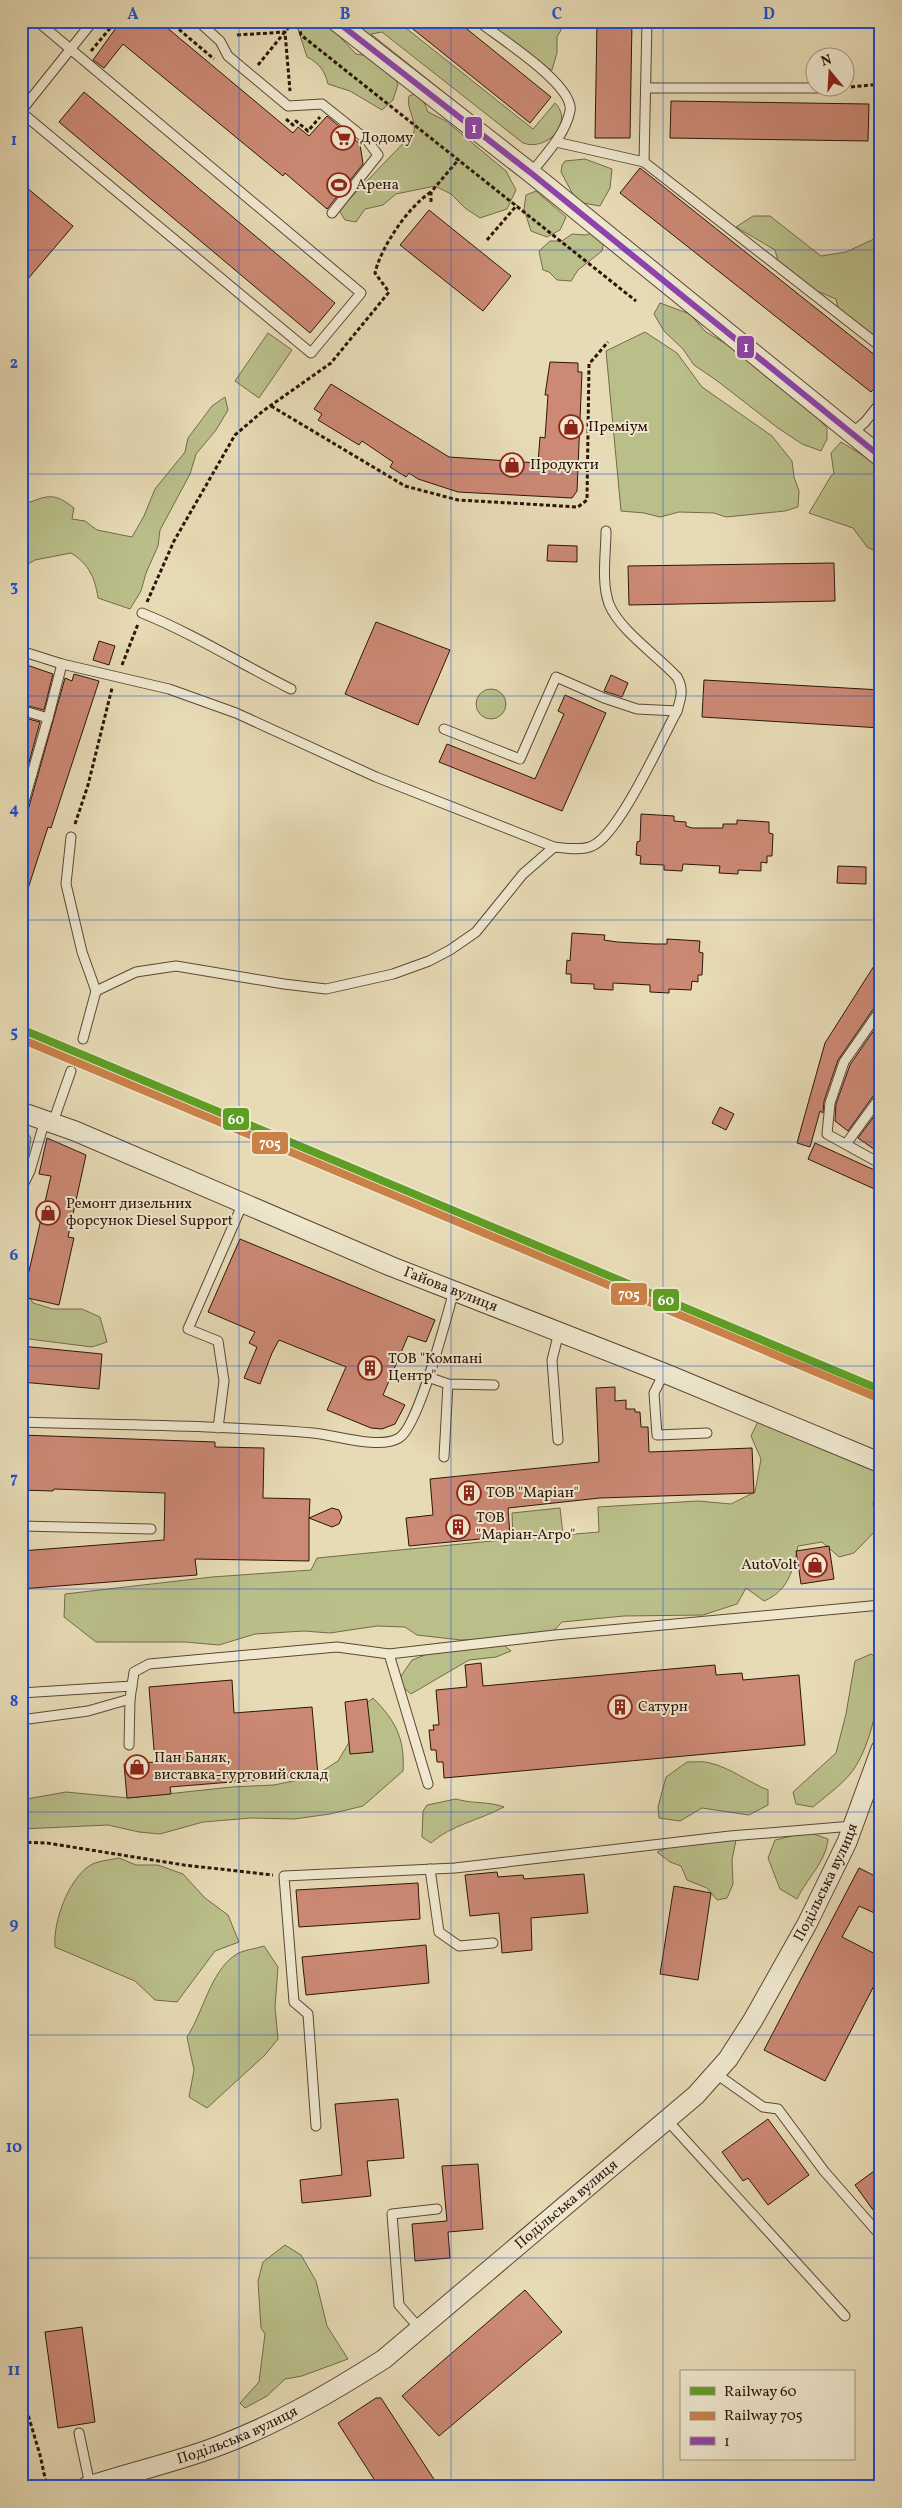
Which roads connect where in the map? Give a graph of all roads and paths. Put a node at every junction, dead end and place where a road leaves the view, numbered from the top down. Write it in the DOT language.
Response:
graph roads {
  1 [pos="37,21"];
  2 [pos="93,21"];
  3 [pos="198,21"];
  4 [pos="293,21"];
  5 [pos="336,21"];
  6 [pos="478,21"];
  7 [pos="647,21"];
  8 [pos="285,32"];
  9 [pos="237,35"];
  10 [pos="72,49"];
  11 [pos="250,75"];
  12 [pos="881,84"];
  13 [pos="854,87"];
  14 [pos="646,88"];
  15 [pos="804,88"];
  16 [pos="291,106"];
  17 [pos="21,112"];
  18 [pos="556,142"];
  19 [pos="459,160"];
  20 [pos="644,162"];
  21 [pos="531,173"];
  22 [pos="431,192"];
  23 [pos="431,202"];
  24 [pos="517,205"];
  25 [pos="332,213"];
  26 [pos="487,240"];
  27 [pos="636,301"];
  28 [pos="608,342"];
  29 [pos="881,347"];
  30 [pos="881,402"];
  31 [pos="271,406"];
  32 [pos="851,434"];
  33 [pos="881,457"];
  34 [pos="606,531"];
  35 [pos="142,613"];
  36 [pos="21,651"];
  37 [pos="62,664"];
  38 [pos="115,676"];
  39 [pos="291,688"];
  40 [pos="21,710"];
  41 [pos="676,711"];
  42 [pos="48,718"];
  43 [pos="444,729"];
  44 [pos="21,770"];
  45 [pos="32,774"];
  46 [pos="21,812"];
  47 [pos="71,837"];
  48 [pos="554,847"];
  49 [pos="96,991"];
  50 [pos="881,1009"];
  51 [pos="83,1039"];
  52 [pos="71,1071"];
  53 [pos="881,1096"];
  54 [pos="21,1112"];
  55 [pos="49,1121"];
  56 [pos="846,1144"];
  57 [pos="881,1164"];
  58 [pos="21,1189"];
  59 [pos="243,1203"];
  60 [pos="454,1291"];
  61 [pos="560,1332"];
  62 [pos="664,1373"];
  63 [pos="428,1377"];
  64 [pos="448,1384"];
  65 [pos="494,1385"];
  66 [pos="21,1422"];
  67 [pos="218,1428"];
  68 [pos="707,1433"];
  69 [pos="558,1440"];
  70 [pos="444,1457"];
  71 [pos="881,1463"];
  72 [pos="21,1526"];
  73 [pos="151,1529"];
  74 [pos="881,1605"];
  75 [pos="389,1654"];
  76 [pos="132,1686"];
  77 [pos="21,1693"];
  78 [pos="130,1699"];
  79 [pos="21,1720"];
  80 [pos="129,1745"];
  81 [pos="881,1748"];
  82 [pos="428,1784"];
  83 [pos="853,1826"];
  84 [pos="21,1842"];
  85 [pos="430,1869"];
  86 [pos="284,1876"];
  87 [pos="493,1943"];
  88 [pos="715,2073"];
  89 [pos="667,2120"];
  90 [pos="316,2126"];
  91 [pos="437,2209"];
  92 [pos="880,2235"];
  93 [pos="845,2316"];
  94 [pos="420,2329"];
  95 [pos="21,2391"];
  96 [pos="79,2433"];
  97 [pos="88,2486"];
  98 [pos="46,2487"];
  1 -- 10 [label="lane"];
  2 -- 10 [label="lane"];
  3 -- 11 [label="lane"];
  4 -- 8 [label="path"];
  4 -- 19 [label="path"];
  5 -- 21 [label="street"];
  6 -- 18 [label="lane"];
  7 -- 14 [label="lane"];
  8 -- 9 [label="path"];
  8 -- 11 [label="path"];
  8 -- 16 [label="path"];
  10 -- 17 [label="lane"];
  10 -- 17 [label="lane"];
  11 -- 16 [label="lane"];
  12 -- 13 [label="path"];
  14 -- 15 [label="lane"];
  14 -- 20 [label="lane"];
  16 -- 25 [label="lane"];
  18 -- 20 [label="lane"];
  18 -- 21 [label="lane"];
  19 -- 22 [label="path"];
  19 -- 24 [label="path"];
  20 -- 29 [label="lane"];
  21 -- 32 [label="street"];
  22 -- 23 [label="path"];
  22 -- 31 [label="path"];
  24 -- 26 [label="path"];
  24 -- 27 [label="path"];
  28 -- 31 [label="path"];
  30 -- 32 [label="lane"];
  31 -- 35 [label="path"];
  32 -- 33 [label="street"];
  34 -- 41 [label="lane"];
  35 -- 38 [label="path"];
  35 -- 39 [label="lane"];
  36 -- 37 [label="lane"];
  37 -- 38 [label="lane"];
  37 -- 42 [label="lane"];
  38 -- 47 [label="path"];
  38 -- 48 [label="lane"];
  40 -- 42 [label="lane"];
  41 -- 43 [label="lane"];
  41 -- 48 [label="lane"];
  42 -- 45 [label="lane"];
  44 -- 45 [label="lane"];
  45 -- 46 [label="lane"];
  47 -- 49 [label="lane"];
  48 -- 49 [label="lane"];
  49 -- 51 [label="lane"];
  50 -- 56 [label="lane"];
  52 -- 55 [label="lane"];
  53 -- 56 [label="lane"];
  54 -- 55 [label="street, Гайова вулиця"];
  55 -- 58 [label="lane"];
  55 -- 59 [label="street, Гайова вулиця"];
  56 -- 57 [label="lane"];
  59 -- 60 [label="street, Гайова вулиця"];
  59 -- 67 [label="lane"];
  60 -- 61 [label="street, Гайова вулиця"];
  60 -- 63 [label="lane"];
  61 -- 62 [label="street, Гайова вулиця"];
  61 -- 69 [label="lane"];
  62 -- 68 [label="lane"];
  62 -- 71 [label="street, Гайова вулиця"];
  63 -- 64 [label="lane"];
  63 -- 67 [label="lane"];
  64 -- 65 [label="lane"];
  64 -- 70 [label="lane"];
  66 -- 67 [label="lane"];
  72 -- 73 [label="lane"];
  74 -- 75 [label="lane"];
  75 -- 76 [label="lane"];
  75 -- 82 [label="lane"];
  76 -- 77 [label="lane"];
  76 -- 78 [label="lane"];
  78 -- 79 [label="lane"];
  78 -- 80 [label="lane"];
  81 -- 83 [label="street, Подільська вулиця"];
  83 -- 85 [label="lane"];
  83 -- 88 [label="street, Подільська вулиця"];
  84 -- 86 [label="path"];
  85 -- 86 [label="lane"];
  85 -- 87 [label="lane"];
  86 -- 90 [label="lane"];
  88 -- 89 [label="street, Подільська вулиця"];
  88 -- 92 [label="lane"];
  89 -- 93 [label="lane"];
  89 -- 94 [label="street, Подільська вулиця"];
  91 -- 94 [label="lane"];
  94 -- 97 [label="street, Подільська вулиця"];
  95 -- 98 [label="path"];
  96 -- 97 [label="lane"];
}
